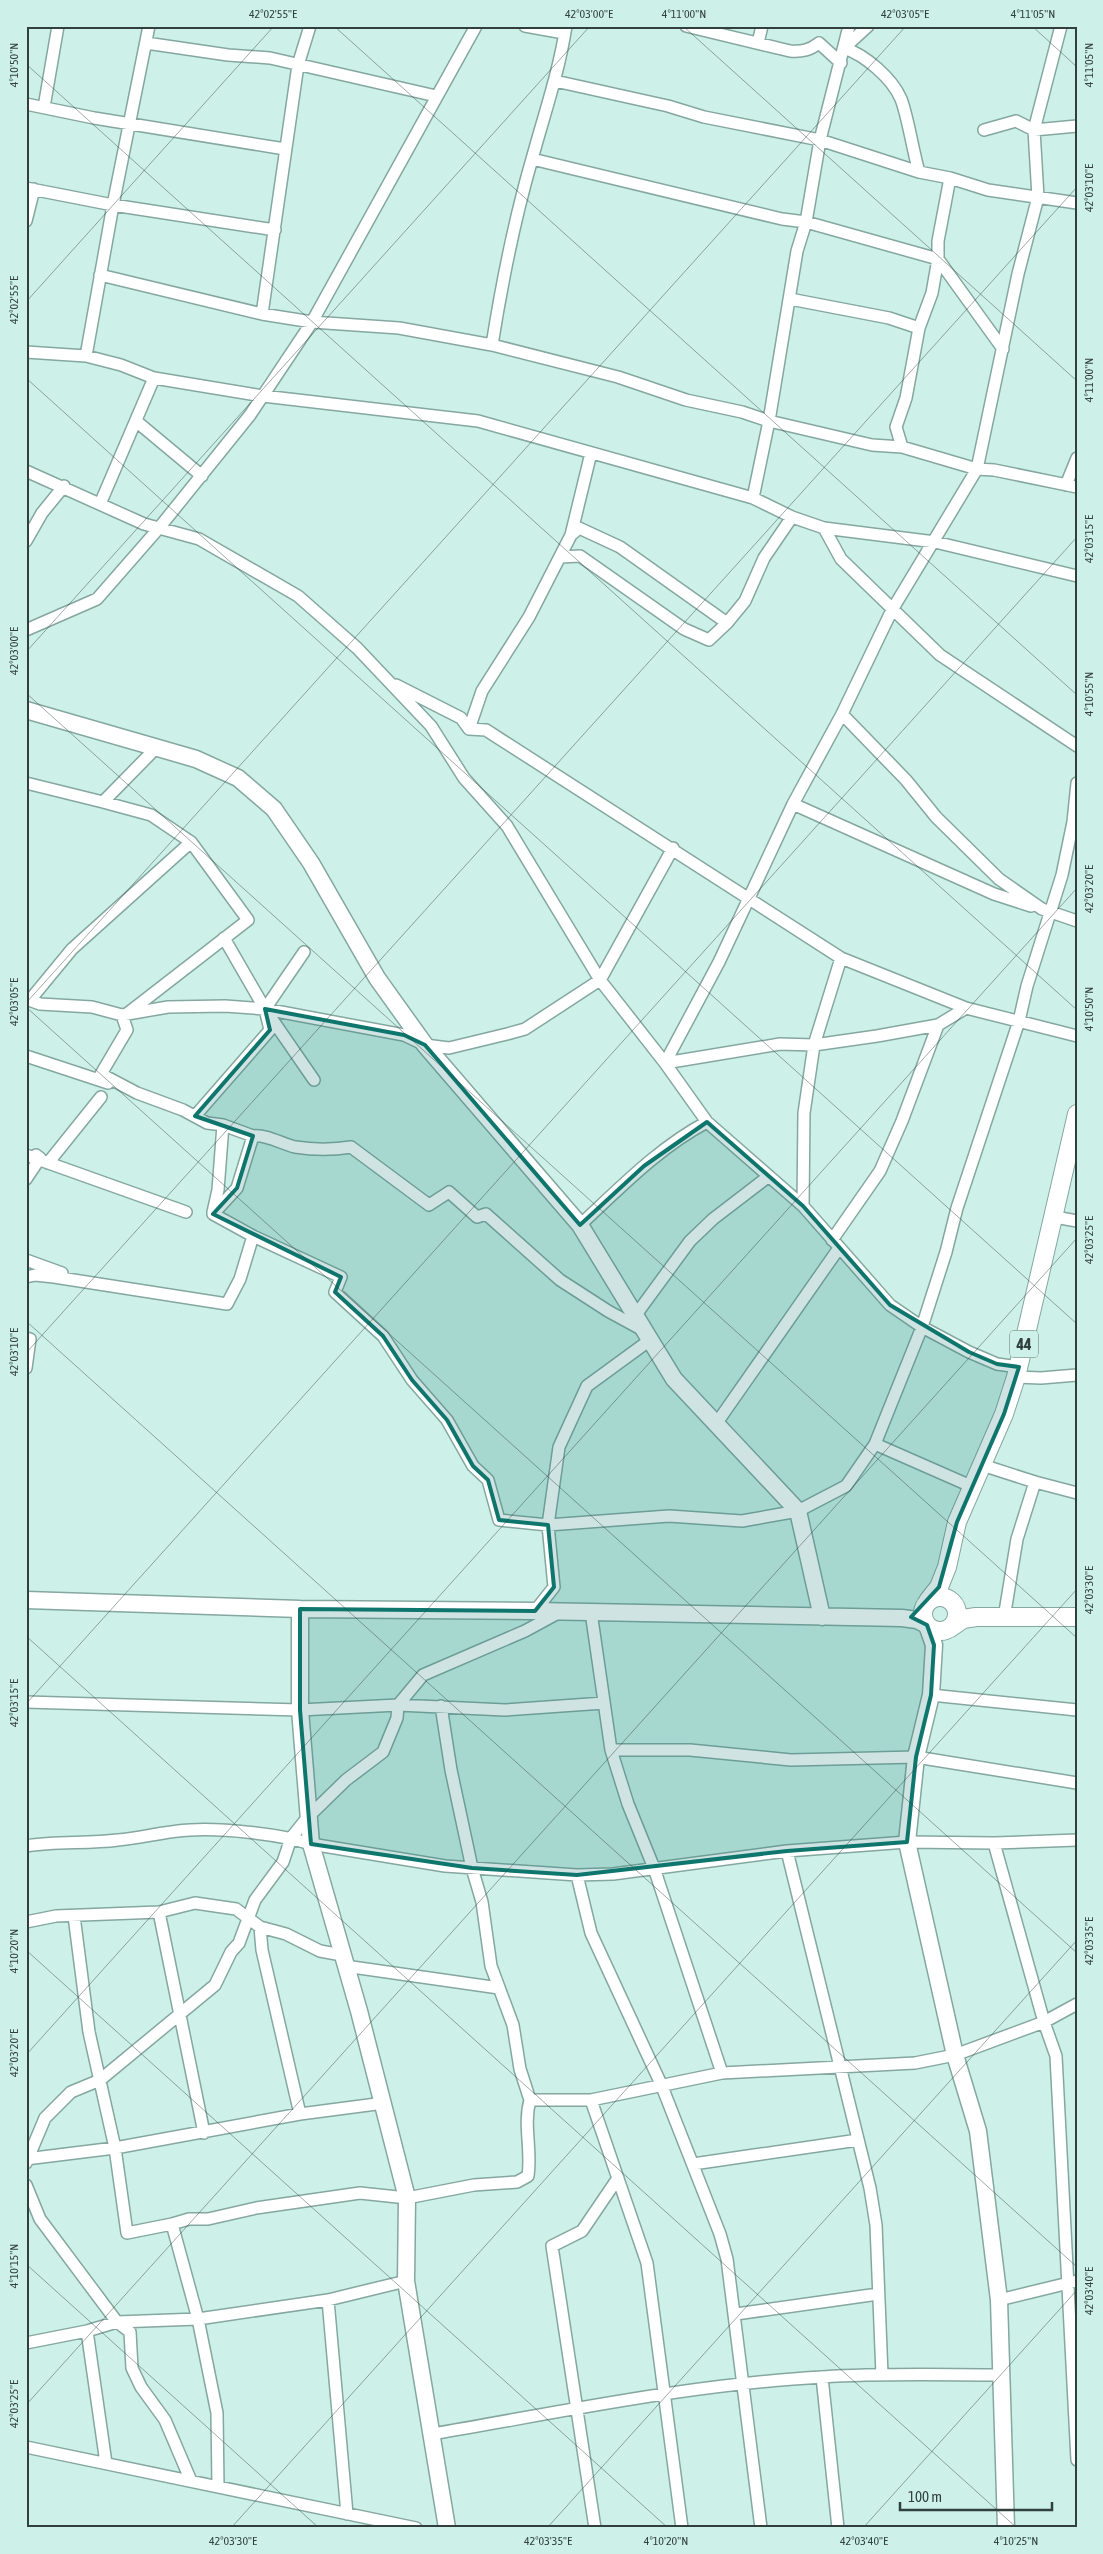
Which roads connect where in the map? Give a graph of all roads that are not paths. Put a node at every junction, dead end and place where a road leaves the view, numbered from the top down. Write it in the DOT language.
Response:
graph roads {
  1 [pos="58,26"];
  2 [pos="149,26"];
  3 [pos="310,26"];
  4 [pos="476,26"];
  5 [pos="525,26"];
  6 [pos="686,26"];
  7 [pos="762,26"];
  8 [pos="849,26"];
  9 [pos="868,26"];
  10 [pos="1061,26"];
  11 [pos="565,30"];
  12 [pos="146,43"];
  13 [pos="758,43"];
  14 [pos="844,48"];
  15 [pos="841,63"];
  16 [pos="298,65"];
  17 [pos="555,81"];
  18 [pos="436,96"];
  19 [pos="26,104"];
  20 [pos="44,107"];
  21 [pos="129,124"];
  22 [pos="1077,126"];
  23 [pos="984,130"];
  24 [pos="1034,130"];
  25 [pos="820,140"];
  26 [pos="285,149"];
  27 [pos="532,159"];
  28 [pos="919,172"];
  29 [pos="950,178"];
  30 [pos="30,188"];
  31 [pos="1038,197"];
  32 [pos="1077,203"];
  33 [pos="113,205"];
  34 [pos="26,221"];
  35 [pos="806,222"];
  36 [pos="275,230"];
  37 [pos="938,259"];
  38 [pos="100,275"];
  39 [pos="790,299"];
  40 [pos="262,314"];
  41 [pos="312,322"];
  42 [pos="919,328"];
  43 [pos="492,345"];
  44 [pos="1003,349"];
  45 [pos="26,352"];
  46 [pos="86,356"];
  47 [pos="154,378"];
  48 [pos="263,396"];
  49 [pos="136,421"];
  50 [pos="769,421"];
  51 [pos="902,447"];
  52 [pos="591,453"];
  53 [pos="1077,458"];
  54 [pos="977,469"];
  55 [pos="26,471"];
  56 [pos="202,476"];
  57 [pos="64,486"];
  58 [pos="1071,486"];
  59 [pos="753,498"];
  60 [pos="100,504"];
  61 [pos="792,517"];
  62 [pos="160,528"];
  63 [pos="824,528"];
  64 [pos="572,535"];
  65 [pos="26,541"];
  66 [pos="935,542"];
  67 [pos="560,557"];
  68 [pos="1077,576"];
  69 [pos="892,610"];
  70 [pos="727,623"];
  71 [pos="26,630"];
  72 [pos="388,681"];
  73 [pos="26,710"];
  74 [pos="842,714"];
  75 [pos="470,729"];
  76 [pos="1077,746"];
  77 [pos="156,748"];
  78 [pos="26,783"];
  79 [pos="1077,783"];
  80 [pos="103,802"];
  81 [pos="794,804"];
  82 [pos="191,842"];
  83 [pos="673,848"];
  84 [pos="748,897"];
  85 [pos="1046,910"];
  86 [pos="1077,921"];
  87 [pos="224,938"];
  88 [pos="304,952"];
  89 [pos="841,958"];
  90 [pos="600,980"];
  91 [pos="28,1000"];
  92 [pos="966,1008"];
  93 [pos="265,1009"];
  94 [pos="124,1015"];
  95 [pos="1019,1021"];
  96 [pos="938,1025"];
  97 [pos="1077,1036"];
  98 [pos="424,1045"];
  99 [pos="814,1045"];
  100 [pos="26,1056"];
  101 [pos="665,1063"];
  102 [pos="314,1080"];
  103 [pos="138,1093"];
  104 [pos="101,1098"];
  105 [pos="1077,1114"];
  106 [pos="195,1116"];
  107 [pos="707,1122"];
  108 [pos="223,1125"];
  109 [pos="253,1136"];
  110 [pos="26,1149"];
  111 [pos="26,1155"];
  112 [pos="48,1162"];
  113 [pos="769,1176"];
  114 [pos="26,1180"];
  115 [pos="803,1206"];
  116 [pos="186,1212"];
  117 [pos="213,1214"];
  118 [pos="1054,1217"];
  119 [pos="1077,1221"];
  120 [pos="580,1226"];
  121 [pos="253,1236"];
  122 [pos="835,1244"];
  123 [pos="26,1260"];
  124 [pos="26,1277"];
  125 [pos="88,1283"];
  126 [pos="635,1316"];
  127 [pos="922,1327"];
  128 [pos="647,1335"];
  129 [pos="26,1338"];
  130 [pos="26,1368"];
  131 [pos="1018,1372"];
  132 [pos="1077,1375"];
  133 [pos="716,1424"];
  134 [pos="876,1444"];
  135 [pos="982,1465"];
  136 [pos="1035,1482"];
  137 [pos="972,1487"];
  138 [pos="1077,1493"];
  139 [pos="798,1512"];
  140 [pos="548,1525"];
  141 [pos="947,1566"];
  142 [pos="26,1600"];
  143 [pos="928,1602"];
  144 [pos="954,1604"];
  145 [pos="300,1609"];
  146 [pos="535,1611"];
  147 [pos="562,1611"];
  148 [pos="591,1612"];
  149 [pos="822,1617"];
  150 [pos="976,1617"];
  151 [pos="1077,1617"];
  152 [pos="902,1618"];
  153 [pos="1004,1618"];
  154 [pos="927,1625"];
  155 [pos="950,1628"];
  156 [pos="934,1645"];
  157 [pos="931,1695"];
  158 [pos="26,1702"];
  159 [pos="604,1703"];
  160 [pos="398,1705"];
  161 [pos="441,1706"];
  162 [pos="300,1710"];
  163 [pos="1077,1710"];
  164 [pos="610,1750"];
  165 [pos="916,1757"];
  166 [pos="1077,1783"];
  167 [pos="307,1818"];
  168 [pos="292,1838"];
  169 [pos="1077,1840"];
  170 [pos="906,1842"];
  171 [pos="994,1843"];
  172 [pos="311,1844"];
  173 [pos="26,1846"];
  174 [pos="787,1851"];
  175 [pos="472,1868"];
  176 [pos="654,1868"];
  177 [pos="578,1875"];
  178 [pos="159,1912"];
  179 [pos="74,1916"];
  180 [pos="250,1918"];
  181 [pos="26,1922"];
  182 [pos="260,1927"];
  183 [pos="343,1961"];
  184 [pos="499,1988"];
  185 [pos="1077,2004"];
  186 [pos="178,2016"];
  187 [pos="1044,2022"];
  188 [pos="955,2055"];
  189 [pos="842,2068"];
  190 [pos="722,2074"];
  191 [pos="100,2080"];
  192 [pos="661,2084"];
  193 [pos="530,2100"];
  194 [pos="591,2100"];
  195 [pos="384,2103"];
  196 [pos="300,2114"];
  197 [pos="204,2133"];
  198 [pos="858,2140"];
  199 [pos="115,2148"];
  200 [pos="27,2160"];
  201 [pos="693,2164"];
  202 [pos="618,2178"];
  203 [pos="26,2186"];
  204 [pos="407,2198"];
  205 [pos="172,2224"];
  206 [pos="406,2281"];
  207 [pos="1073,2281"];
  208 [pos="878,2294"];
  209 [pos="328,2300"];
  210 [pos="999,2300"];
  211 [pos="736,2314"];
  212 [pos="198,2319"];
  213 [pos="117,2322"];
  214 [pos="87,2332"];
  215 [pos="26,2343"];
  216 [pos="882,2375"];
  217 [pos="1001,2375"];
  218 [pos="822,2377"];
  219 [pos="742,2385"];
  220 [pos="663,2395"];
  221 [pos="577,2410"];
  222 [pos="432,2434"];
  223 [pos="26,2447"];
  224 [pos="1077,2460"];
  225 [pos="106,2463"];
  226 [pos="191,2481"];
  227 [pos="218,2487"];
  228 [pos="347,2514"];
  229 [pos="359,2522"];
  230 [pos="416,2528"];
  231 [pos="447,2528"];
  232 [pos="595,2528"];
  233 [pos="682,2528"];
  234 [pos="761,2528"];
  235 [pos="838,2528"];
  236 [pos="1006,2528"];
  1 -- 20 [label="street"];
  2 -- 12 [label="street"];
  3 -- 16 [label="street"];
  4 -- 18 [label="street"];
  5 -- 11 [label="street"];
  6 -- 13 [label="street"];
  7 -- 13 [label="street"];
  8 -- 14 [label="street"];
  9 -- 14 [label="street"];
  10 -- 24 [label="street"];
  11 -- 17 [label="street"];
  12 -- 16 [label="street"];
  12 -- 21 [label="street"];
  13 -- 15 [label="street"];
  14 -- 15 [label="street"];
  14 -- 28 [label="street"];
  15 -- 25 [label="street"];
  16 -- 18 [label="street"];
  16 -- 26 [label="street"];
  17 -- 25 [label="street"];
  17 -- 27 [label="street"];
  18 -- 41 [label="street"];
  19 -- 20 [label="street"];
  20 -- 21 [label="street"];
  21 -- 26 [label="street"];
  21 -- 33 [label="street"];
  22 -- 24 [label="street"];
  23 -- 24 [label="street"];
  24 -- 31 [label="street"];
  25 -- 28 [label="street"];
  25 -- 35 [label="street"];
  26 -- 36 [label="street"];
  27 -- 35 [label="street"];
  27 -- 43 [label="street"];
  28 -- 29 [label="street"];
  29 -- 31 [label="street"];
  29 -- 37 [label="street"];
  30 -- 33 [label="street"];
  30 -- 34 [label="street"];
  31 -- 32 [label="street"];
  31 -- 44 [label="street"];
  33 -- 36 [label="street"];
  33 -- 38 [label="street"];
  35 -- 37 [label="street"];
  35 -- 39 [label="street"];
  36 -- 40 [label="street"];
  37 -- 42 [label="street"];
  37 -- 44 [label="street"];
  38 -- 40 [label="street"];
  38 -- 46 [label="street"];
  39 -- 42 [label="street"];
  39 -- 50 [label="street"];
  40 -- 41 [label="street"];
  41 -- 43 [label="street"];
  41 -- 48 [label="street"];
  42 -- 51 [label="street"];
  43 -- 50 [label="street"];
  44 -- 54 [label="street"];
  45 -- 46 [label="street"];
  46 -- 47 [label="street"];
  47 -- 48 [label="street"];
  47 -- 49 [label="street"];
  48 -- 52 [label="street"];
  48 -- 56 [label="street"];
  49 -- 56 [label="street"];
  49 -- 60 [label="street"];
  50 -- 51 [label="street"];
  50 -- 59 [label="street"];
  51 -- 54 [label="street"];
  52 -- 59 [label="street"];
  52 -- 64 [label="street"];
  53 -- 58 [label="street"];
  54 -- 58 [label="street"];
  54 -- 66 [label="street"];
  55 -- 57 [label="street"];
  56 -- 62 [label="street"];
  57 -- 60 [label="street"];
  57 -- 65 [label="street"];
  59 -- 61 [label="street"];
  60 -- 62 [label="street"];
  61 -- 63 [label="street"];
  61 -- 70 [label="street"];
  62 -- 71 [label="street"];
  62 -- 72 [label="street"];
  63 -- 66 [label="street"];
  63 -- 69 [label="street"];
  64 -- 67 [label="street"];
  64 -- 70 [label="street"];
  66 -- 68 [label="street"];
  66 -- 69 [label="street"];
  67 -- 70 [label="street"];
  67 -- 75 [label="street"];
  69 -- 74 [label="street"];
  69 -- 76 [label="street"];
  72 -- 75 [label="street"];
  72 -- 90 [label="street"];
  73 -- 77 [label="street"];
  74 -- 81 [label="street"];
  74 -- 85 [label="street"];
  75 -- 83 [label="street"];
  77 -- 80 [label="street"];
  77 -- 98 [label="street"];
  78 -- 80 [label="street"];
  79 -- 85 [label="street"];
  80 -- 82 [label="street"];
  81 -- 84 [label="street"];
  81 -- 85 [label="street"];
  82 -- 87 [label="street"];
  82 -- 91 [label="street"];
  83 -- 84 [label="street"];
  83 -- 90 [label="street"];
  84 -- 89 [label="street"];
  84 -- 101 [label="street"];
  85 -- 86 [label="street"];
  85 -- 95 [label="street"];
  87 -- 93 [label="street"];
  87 -- 94 [label="street"];
  88 -- 93 [label="street"];
  89 -- 92 [label="street"];
  89 -- 99 [label="street"];
  90 -- 98 [label="street"];
  90 -- 101 [label="street"];
  91 -- 94 [label="street"];
  92 -- 95 [label="street"];
  92 -- 96 [label="street"];
  93 -- 94 [label="street"];
  93 -- 98 [label="street"];
  93 -- 102 [label="street"];
  93 -- 106 [label="street"];
  94 -- 103 [label="street"];
  95 -- 97 [label="street"];
  95 -- 127 [label="street"];
  96 -- 99 [label="street"];
  96 -- 122 [label="street"];
  98 -- 120 [label="street"];
  99 -- 101 [label="street"];
  99 -- 115 [label="street"];
  100 -- 103 [label="street"];
  101 -- 107 [label="street"];
  103 -- 106 [label="street"];
  104 -- 112 [label="street"];
  105 -- 118 [label="main road, 44"];
  106 -- 108 [label="street"];
  107 -- 113 [label="street"];
  107 -- 120 [label="street"];
  108 -- 109 [label="street"];
  108 -- 117 [label="street"];
  109 -- 117 [label="street"];
  109 -- 128 [label="street"];
  110 -- 114 [label="street"];
  111 -- 112 [label="street"];
  112 -- 116 [label="street"];
  113 -- 115 [label="street"];
  113 -- 126 [label="street"];
  115 -- 122 [label="street"];
  117 -- 121 [label="street"];
  118 -- 119 [label="street"];
  118 -- 131 [label="main road, 44"];
  120 -- 126 [label="street"];
  121 -- 125 [label="street"];
  121 -- 140 [label="street"];
  122 -- 127 [label="street"];
  122 -- 133 [label="street"];
  123 -- 125 [label="street"];
  124 -- 125 [label="street"];
  126 -- 128 [label="street"];
  127 -- 131 [label="street"];
  127 -- 134 [label="street"];
  128 -- 133 [label="street"];
  128 -- 140 [label="street"];
  129 -- 130 [label="street"];
  131 -- 132 [label="street"];
  131 -- 135 [label="main road, 44"];
  133 -- 139 [label="street"];
  134 -- 137 [label="street"];
  134 -- 139 [label="street"];
  135 -- 136 [label="street"];
  135 -- 137 [label="main road, 44"];
  136 -- 138 [label="street"];
  136 -- 153 [label="street"];
  137 -- 141 [label="main road, 44"];
  139 -- 140 [label="street"];
  139 -- 149 [label="street"];
  140 -- 146 [label="street"];
  141 -- 143 [label="main road"];
  141 -- 144 [label="main road"];
  142 -- 145 [label="street"];
  143 -- 144 [label="main road"];
  143 -- 152 [label="street"];
  143 -- 154 [label="main road"];
  144 -- 150 [label="main road"];
  144 -- 155 [label="main road"];
  145 -- 146 [label="street"];
  145 -- 162 [label="street"];
  146 -- 147 [label="street"];
  147 -- 148 [label="street"];
  147 -- 160 [label="street"];
  148 -- 149 [label="street"];
  148 -- 159 [label="street"];
  149 -- 152 [label="street"];
  150 -- 153 [label="main road"];
  150 -- 155 [label="main road"];
  151 -- 153 [label="main road"];
  152 -- 154 [label="street"];
  154 -- 155 [label="main road"];
  154 -- 156 [label="street"];
  155 -- 156 [label="street"];
  156 -- 157 [label="street"];
  157 -- 163 [label="street"];
  157 -- 165 [label="street"];
  158 -- 162 [label="street"];
  159 -- 161 [label="street"];
  159 -- 164 [label="street"];
  160 -- 161 [label="street"];
  160 -- 162 [label="street"];
  160 -- 167 [label="street"];
  161 -- 175 [label="street"];
  162 -- 167 [label="street"];
  164 -- 165 [label="street"];
  164 -- 176 [label="street"];
  165 -- 166 [label="street"];
  165 -- 170 [label="street"];
  167 -- 168 [label="street"];
  167 -- 172 [label="street"];
  168 -- 172 [label="street"];
  168 -- 173 [label="street"];
  168 -- 180 [label="street"];
  169 -- 171 [label="street"];
  170 -- 171 [label="street"];
  170 -- 174 [label="street"];
  170 -- 188 [label="street"];
  171 -- 187 [label="street"];
  172 -- 175 [label="street"];
  172 -- 183 [label="street"];
  174 -- 176 [label="street"];
  174 -- 189 [label="street"];
  175 -- 177 [label="street"];
  175 -- 184 [label="street"];
  176 -- 177 [label="street"];
  176 -- 190 [label="street"];
  177 -- 192 [label="street"];
  178 -- 179 [label="street"];
  178 -- 180 [label="street"];
  178 -- 186 [label="street"];
  179 -- 181 [label="street"];
  179 -- 191 [label="street"];
  180 -- 182 [label="street"];
  180 -- 186 [label="street"];
  182 -- 183 [label="street"];
  182 -- 196 [label="street"];
  183 -- 184 [label="street"];
  183 -- 195 [label="street"];
  184 -- 193 [label="street"];
  185 -- 187 [label="street"];
  186 -- 191 [label="street"];
  186 -- 197 [label="street"];
  187 -- 188 [label="street"];
  187 -- 207 [label="street"];
  188 -- 189 [label="street"];
  188 -- 210 [label="street"];
  189 -- 190 [label="street"];
  189 -- 198 [label="street"];
  190 -- 192 [label="street"];
  191 -- 199 [label="street"];
  191 -- 200 [label="street"];
  192 -- 194 [label="street"];
  192 -- 201 [label="street"];
  193 -- 194 [label="street"];
  193 -- 204 [label="street"];
  194 -- 202 [label="street"];
  195 -- 196 [label="street"];
  195 -- 204 [label="street"];
  196 -- 197 [label="street"];
  197 -- 199 [label="street"];
  198 -- 201 [label="street"];
  198 -- 208 [label="street"];
  199 -- 200 [label="street"];
  199 -- 205 [label="street"];
  201 -- 211 [label="street"];
  202 -- 220 [label="street"];
  202 -- 221 [label="street"];
  203 -- 213 [label="street"];
  204 -- 205 [label="street"];
  204 -- 206 [label="street"];
  205 -- 212 [label="street"];
  206 -- 209 [label="street"];
  206 -- 222 [label="street"];
  207 -- 210 [label="street"];
  207 -- 224 [label="street"];
  208 -- 211 [label="street"];
  208 -- 216 [label="street"];
  209 -- 212 [label="street"];
  209 -- 228 [label="street"];
  210 -- 217 [label="street"];
  211 -- 219 [label="street"];
  212 -- 213 [label="street"];
  212 -- 227 [label="street"];
  213 -- 214 [label="street"];
  213 -- 226 [label="street"];
  214 -- 215 [label="street"];
  214 -- 225 [label="street"];
  216 -- 217 [label="street"];
  216 -- 218 [label="street"];
  217 -- 236 [label="street"];
  218 -- 219 [label="street"];
  218 -- 235 [label="street"];
  219 -- 220 [label="street"];
  219 -- 234 [label="street"];
  220 -- 221 [label="street"];
  220 -- 233 [label="street"];
  221 -- 222 [label="street"];
  221 -- 232 [label="street"];
  222 -- 231 [label="street"];
  223 -- 225 [label="street"];
  225 -- 226 [label="street"];
  226 -- 227 [label="street"];
  227 -- 228 [label="street"];
  228 -- 229 [label="street"];
  229 -- 230 [label="street"];
}
